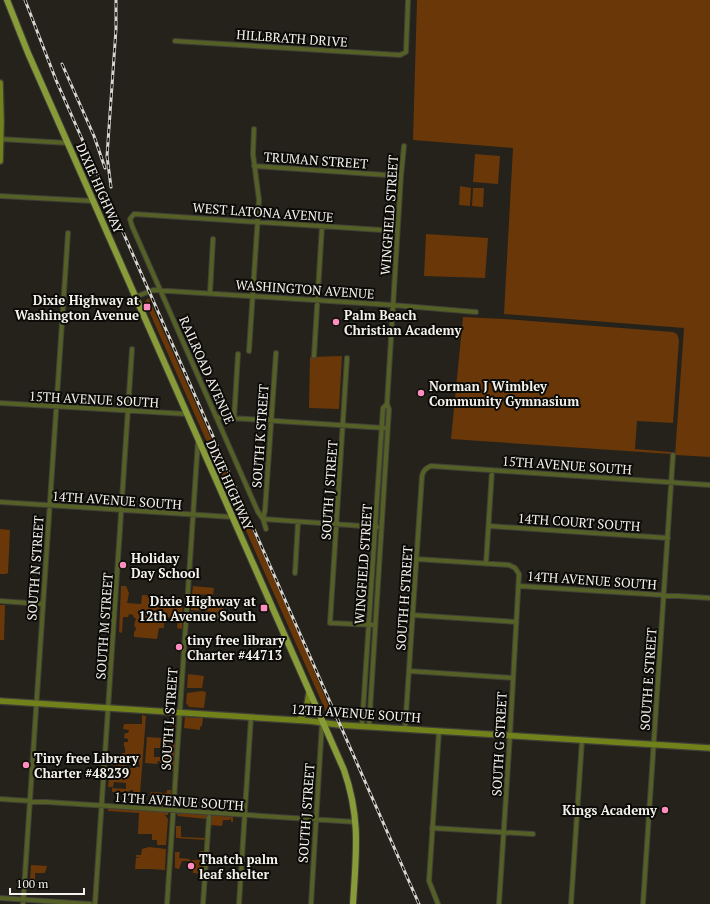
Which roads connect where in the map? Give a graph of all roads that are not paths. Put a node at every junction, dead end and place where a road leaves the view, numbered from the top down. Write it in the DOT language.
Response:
graph roads {
  1 [pos="7,0"];
  2 [pos="408,0"];
  3 [pos="175,41"];
  4 [pos="0,83"];
  5 [pos="254,129"];
  6 [pos="1,139"];
  7 [pos="68,143"];
  8 [pos="404,146"];
  9 [pos="0,161"];
  10 [pos="254,166"];
  11 [pos="401,176"];
  12 [pos="0,196"];
  13 [pos="93,201"];
  14 [pos="130,219"];
  15 [pos="257,222"];
  16 [pos="322,226"];
  17 [pos="397,231"];
  18 [pos="68,233"];
  19 [pos="213,239"];
  20 [pos="160,290"];
  21 [pos="210,293"];
  22 [pos="252,296"];
  23 [pos="135,297"];
  24 [pos="317,300"];
  25 [pos="392,305"];
  26 [pos="476,312"];
  27 [pos="132,349"];
  28 [pos="249,351"];
  29 [pos="276,353"];
  30 [pos="238,354"];
  31 [pos="314,356"];
  32 [pos="347,358"];
  33 [pos="0,403"];
  34 [pos="387,404"];
  35 [pos="56,407"];
  36 [pos="127,411"];
  37 [pos="187,414"];
  38 [pos="216,418"];
  39 [pos="234,419"];
  40 [pos="271,421"];
  41 [pos="343,425"];
  42 [pos="382,428"];
  43 [pos="388,428"];
  44 [pos="198,440"];
  45 [pos="673,455"];
  46 [pos="424,469"];
  47 [pos="492,470"];
  48 [pos="672,482"];
  49 [pos="710,485"];
  50 [pos="0,502"];
  51 [pos="50,506"];
  52 [pos="121,510"];
  53 [pos="193,515"];
  54 [pos="232,517"];
  55 [pos="263,519"];
  56 [pos="298,522"];
  57 [pos="336,524"];
  58 [pos="375,526"];
  59 [pos="489,526"];
  60 [pos="382,527"];
  61 [pos="266,529"];
  62 [pos="668,538"];
  63 [pos="416,559"];
  64 [pos="486,564"];
  65 [pos="295,573"];
  66 [pos="519,586"];
  67 [pos="664,595"];
  68 [pos="710,598"];
  69 [pos="370,600"];
  70 [pos="377,600"];
  71 [pos="0,601"];
  72 [pos="43,604"];
  73 [pos="186,614"];
  74 [pos="412,615"];
  75 [pos="224,617"];
  76 [pos="516,622"];
  77 [pos="368,625"];
  78 [pos="375,626"];
  79 [pos="409,671"];
  80 [pos="513,678"];
  81 [pos="309,693"];
  82 [pos="0,700"];
  83 [pos="36,703"];
  84 [pos="108,708"];
  85 [pos="180,713"];
  86 [pos="251,717"];
  87 [pos="299,720"];
  88 [pos="322,722"];
  89 [pos="362,726"];
  90 [pos="368,726"];
  91 [pos="405,728"];
  92 [pos="439,731"];
  93 [pos="510,735"];
  94 [pos="582,740"];
  95 [pos="654,745"];
  96 [pos="710,748"];
  97 [pos="0,799"];
  98 [pos="30,801"];
  99 [pos="102,806"];
  100 [pos="173,810"];
  101 [pos="245,815"];
  102 [pos="209,817"];
  103 [pos="316,820"];
  104 [pos="356,822"];
  105 [pos="432,828"];
  106 [pos="504,832"];
  107 [pos="533,834"];
  108 [pos="0,898"];
  109 [pos="23,902"];
  110 [pos="90,904"];
  111 [pos="95,904"];
  112 [pos="167,904"];
  113 [pos="203,904"];
  114 [pos="239,904"];
  115 [pos="311,904"];
  116 [pos="353,904"];
  117 [pos="438,904"];
  118 [pos="499,904"];
  119 [pos="571,904"];
  120 [pos="643,904"];
  1 -- 7 [label="main road, DIXIE HIGHWAY"];
  2 -- 3 [label="street, HILLBRATH DRIVE"];
  4 -- 6 [label="street"];
  5 -- 10 [label="street"];
  6 -- 7 [label="street"];
  6 -- 9 [label="street"];
  7 -- 13 [label="main road, DIXIE HIGHWAY"];
  8 -- 11 [label="street, WINGFIELD STREET"];
  10 -- 11 [label="street, TRUMAN STREET"];
  10 -- 15 [label="street"];
  11 -- 17 [label="street, WINGFIELD STREET"];
  12 -- 13 [label="street"];
  13 -- 23 [label="main road, DIXIE HIGHWAY"];
  14 -- 15 [label="street, WEST LATONA AVENUE"];
  14 -- 20 [label="street, RAILROAD AVENUE"];
  15 -- 16 [label="street, WEST LATONA AVENUE"];
  15 -- 22 [label="street"];
  16 -- 17 [label="street, WEST LATONA AVENUE"];
  16 -- 24 [label="street"];
  17 -- 25 [label="street, WINGFIELD STREET"];
  18 -- 35 [label="street, SOUTH N STREET"];
  19 -- 21 [label="street"];
  20 -- 21 [label="street, WASHINGTON AVENUE"];
  20 -- 23 [label="street, WASHINGTON AVENUE"];
  20 -- 38 [label="street, RAILROAD AVENUE"];
  21 -- 22 [label="street, WASHINGTON AVENUE"];
  22 -- 24 [label="street, WASHINGTON AVENUE"];
  22 -- 28 [label="street"];
  23 -- 37 [label="main road, DIXIE HIGHWAY"];
  24 -- 25 [label="street, WASHINGTON AVENUE"];
  24 -- 31 [label="street"];
  25 -- 26 [label="street, WASHINGTON AVENUE"];
  25 -- 34 [label="street, WINGFIELD STREET"];
  27 -- 36 [label="street, SOUTH M STREET"];
  29 -- 40 [label="street, SOUTH K STREET"];
  30 -- 39 [label="street"];
  32 -- 41 [label="street, SOUTH J STREET"];
  33 -- 35 [label="street, 15TH AVENUE SOUTH"];
  34 -- 42 [label="street, WINGFIELD STREET"];
  34 -- 43 [label="street, WINGFIELD STREET"];
  35 -- 36 [label="street, 15TH AVENUE SOUTH"];
  35 -- 51 [label="street, SOUTH N STREET"];
  36 -- 37 [label="street, 15TH AVENUE SOUTH"];
  36 -- 52 [label="street, SOUTH M STREET"];
  37 -- 44 [label="main road, DIXIE HIGHWAY"];
  38 -- 39 [label="street"];
  38 -- 55 [label="street, RAILROAD AVENUE"];
  39 -- 40 [label="street"];
  40 -- 41 [label="street"];
  40 -- 55 [label="street, SOUTH K STREET"];
  41 -- 42 [label="street"];
  41 -- 57 [label="street, SOUTH J STREET"];
  42 -- 43 [label="street"];
  42 -- 58 [label="street, WINGFIELD STREET"];
  43 -- 60 [label="street, WINGFIELD STREET"];
  44 -- 53 [label="street, SOUTH L STREET"];
  44 -- 54 [label="main road, DIXIE HIGHWAY"];
  45 -- 48 [label="street, SOUTH E STREET"];
  46 -- 47 [label="street, 15TH AVENUE SOUTH"];
  46 -- 63 [label="street, SOUTH H STREET"];
  47 -- 48 [label="street, 15TH AVENUE SOUTH"];
  47 -- 59 [label="street"];
  48 -- 49 [label="street, 15TH AVENUE SOUTH"];
  48 -- 62 [label="street, SOUTH E STREET"];
  50 -- 51 [label="street, 14TH AVENUE SOUTH"];
  51 -- 52 [label="street, 14TH AVENUE SOUTH"];
  51 -- 72 [label="street, SOUTH N STREET"];
  52 -- 53 [label="street, 14TH AVENUE SOUTH"];
  52 -- 84 [label="street, SOUTH M STREET"];
  53 -- 54 [label="street, 14TH AVENUE SOUTH"];
  53 -- 73 [label="street, SOUTH L STREET"];
  54 -- 81 [label="main road, DIXIE HIGHWAY"];
  55 -- 56 [label="street"];
  55 -- 61 [label="street, RAILROAD AVENUE"];
  56 -- 57 [label="street"];
  56 -- 65 [label="street"];
  57 -- 58 [label="street"];
  57 -- 77 [label="street, SOUTH J STREET"];
  58 -- 60 [label="street"];
  58 -- 69 [label="street, WINGFIELD STREET"];
  59 -- 62 [label="street, 14TH COURT SOUTH"];
  59 -- 64 [label="street"];
  60 -- 70 [label="street, WINGFIELD STREET"];
  62 -- 67 [label="street, SOUTH E STREET"];
  63 -- 64 [label="street, 14TH AVENUE SOUTH"];
  63 -- 74 [label="street, SOUTH H STREET"];
  64 -- 66 [label="street, 14TH AVENUE SOUTH"];
  66 -- 67 [label="street, 14TH AVENUE SOUTH"];
  66 -- 76 [label="street, SOUTH G STREET"];
  67 -- 68 [label="street, 14TH AVENUE SOUTH"];
  67 -- 95 [label="street, SOUTH E STREET"];
  69 -- 70 [label="street"];
  69 -- 77 [label="street, WINGFIELD STREET"];
  70 -- 78 [label="street, WINGFIELD STREET"];
  71 -- 72 [label="street"];
  72 -- 83 [label="street, SOUTH N STREET"];
  73 -- 75 [label="street"];
  73 -- 85 [label="street, SOUTH L STREET"];
  74 -- 76 [label="street"];
  74 -- 79 [label="street, SOUTH H STREET"];
  76 -- 80 [label="street, SOUTH G STREET"];
  77 -- 78 [label="street"];
  77 -- 89 [label="street, WINGFIELD STREET"];
  78 -- 90 [label="street, WINGFIELD STREET"];
  79 -- 80 [label="street"];
  79 -- 91 [label="street, SOUTH H STREET"];
  80 -- 93 [label="street, SOUTH G STREET"];
  81 -- 87 [label="street"];
  81 -- 88 [label="main road, DIXIE HIGHWAY"];
  82 -- 83 [label="street, 12TH AVENUE SOUTH"];
  83 -- 84 [label="street, 12TH AVENUE SOUTH"];
  83 -- 98 [label="street, SOUTH N STREET"];
  84 -- 85 [label="street, 12TH AVENUE SOUTH"];
  84 -- 99 [label="street, SOUTH M STREET"];
  85 -- 86 [label="street, 12TH AVENUE SOUTH"];
  85 -- 100 [label="street, SOUTH L STREET"];
  86 -- 87 [label="street, 12TH AVENUE SOUTH"];
  86 -- 101 [label="street"];
  87 -- 88 [label="street, 12TH AVENUE SOUTH"];
  88 -- 89 [label="street, 12TH AVENUE SOUTH"];
  88 -- 103 [label="street, SOUTH J STREET"];
  88 -- 104 [label="main road, DIXIE HIGHWAY"];
  89 -- 90 [label="street, 12TH AVENUE SOUTH"];
  90 -- 91 [label="street, 12TH AVENUE SOUTH"];
  91 -- 92 [label="street, 12TH AVENUE SOUTH"];
  92 -- 93 [label="street, 12TH AVENUE SOUTH"];
  92 -- 105 [label="street"];
  93 -- 94 [label="street, 12TH AVENUE SOUTH"];
  93 -- 106 [label="street, SOUTH G STREET"];
  94 -- 95 [label="street, 12TH AVENUE SOUTH"];
  94 -- 119 [label="street"];
  95 -- 96 [label="street, 12TH AVENUE SOUTH"];
  95 -- 120 [label="street, SOUTH E STREET"];
  97 -- 98 [label="street, 11TH AVENUE SOUTH"];
  98 -- 99 [label="street, 11TH AVENUE SOUTH"];
  98 -- 109 [label="street, SOUTH N STREET"];
  99 -- 100 [label="street, 11TH AVENUE SOUTH"];
  99 -- 111 [label="street, SOUTH M STREET"];
  100 -- 101 [label="street, 11TH AVENUE SOUTH"];
  100 -- 112 [label="street, SOUTH L STREET"];
  101 -- 103 [label="street, 11TH AVENUE SOUTH"];
  101 -- 114 [label="street"];
  102 -- 113 [label="street"];
  103 -- 104 [label="street, 11TH AVENUE SOUTH"];
  103 -- 115 [label="street, SOUTH J STREET"];
  104 -- 116 [label="main road, DIXIE HIGHWAY"];
  105 -- 106 [label="street"];
  105 -- 117 [label="street"];
  106 -- 107 [label="street"];
  106 -- 118 [label="street, SOUTH G STREET"];
  108 -- 109 [label="street"];
  109 -- 110 [label="street"];
}
